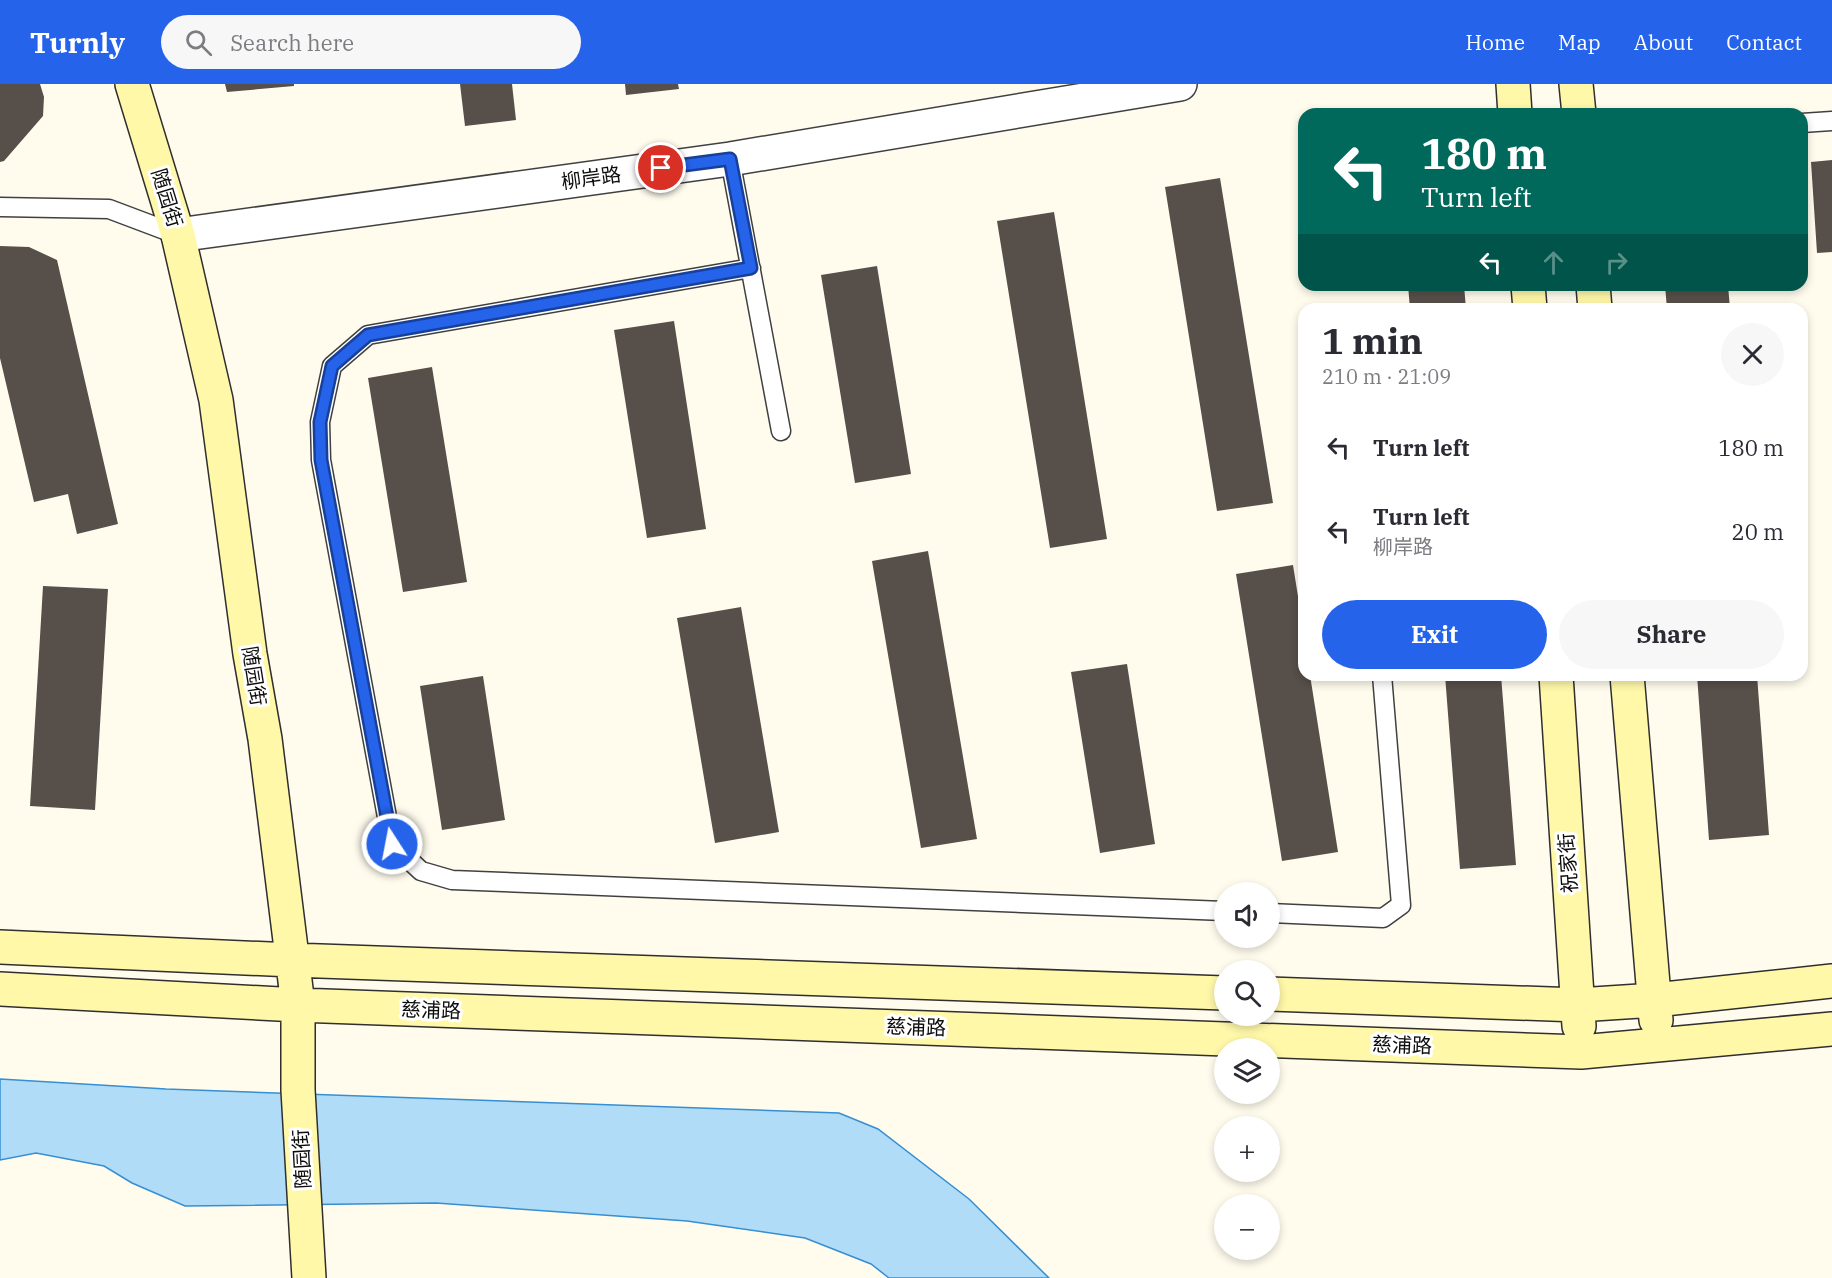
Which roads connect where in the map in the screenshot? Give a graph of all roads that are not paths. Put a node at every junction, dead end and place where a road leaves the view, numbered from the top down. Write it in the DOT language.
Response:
graph roads {
  1 [pos="132,84"];
  2 [pos="1180,84"];
  3 [pos="1513,84"];
  4 [pos="1576,84"];
  5 [pos="1515,108"];
  6 [pos="1578,108"];
  7 [pos="1832,121"];
  8 [pos="1808,123"];
  9 [pos="730,159"];
  10 [pos="0,207"];
  11 [pos="178,235"];
  12 [pos="751,268"];
  13 [pos="781,431"];
  14 [pos="1382,681"];
  15 [pos="1556,681"];
  16 [pos="1628,681"];
  17 [pos="1214,912"];
  18 [pos="1280,913"];
  19 [pos="0,948"];
  20 [pos="292,960"];
  21 [pos="1832,981"];
  22 [pos="0,989"];
  23 [pos="1214,993"];
  24 [pos="1280,994"];
  25 [pos="1655,1000"];
  26 [pos="298,1005"];
  27 [pos="1578,1005"];
  28 [pos="1832,1029"];
  29 [pos="1658,1046"];
  30 [pos="1581,1052"];
  31 [pos="309,1278"];
  1 -- 11 [label="street, 随园街"];
  2 -- 9 [label="street, 柳岸路"];
  3 -- 5 [label="street"];
  4 -- 6 [label="street"];
  7 -- 8 [label="lane"];
  9 -- 11 [label="street, 柳岸路"];
  9 -- 12 [label="lane"];
  10 -- 11 [label="lane"];
  11 -- 20 [label="street, 随园街"];
  12 -- 13 [label="lane"];
  12 -- 17 [label="lane"];
  14 -- 18 [label="lane"];
  15 -- 27 [label="street, 祝家街"];
  16 -- 25 [label="street"];
  19 -- 20 [label="street"];
  20 -- 23 [label="street"];
  20 -- 26 [label="street, 随园街"];
  21 -- 25 [label="street"];
  22 -- 26 [label="street, 慈浦路"];
  24 -- 27 [label="street"];
  25 -- 27 [label="street"];
  25 -- 29 [label="street"];
  26 -- 30 [label="street, 慈浦路"];
  26 -- 31 [label="street, 随园街"];
  27 -- 30 [label="street, 祝家街"];
  28 -- 29 [label="street, 慈浦路"];
  29 -- 30 [label="street, 慈浦路"];
}
